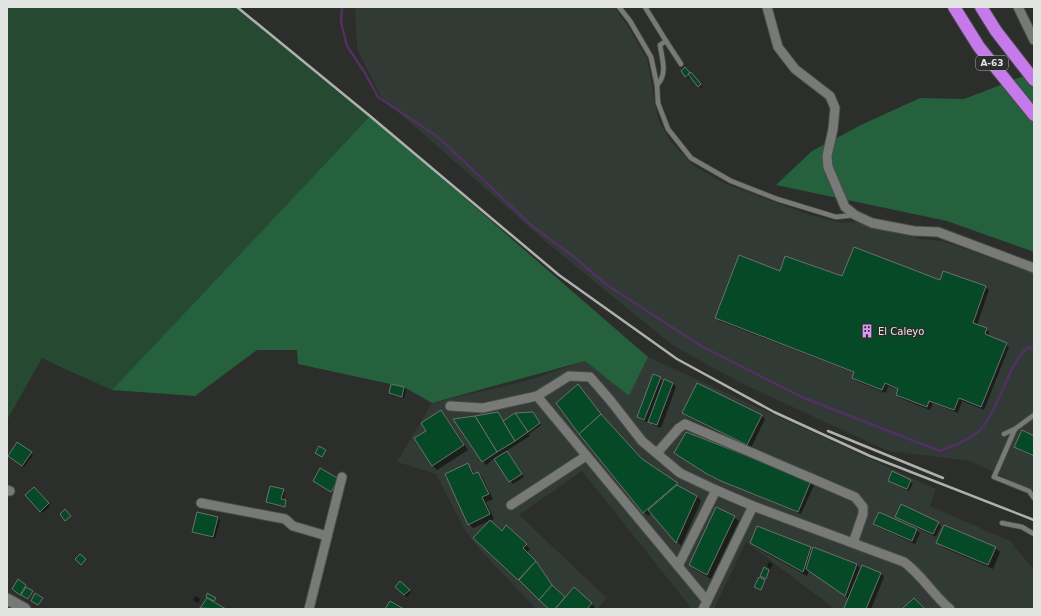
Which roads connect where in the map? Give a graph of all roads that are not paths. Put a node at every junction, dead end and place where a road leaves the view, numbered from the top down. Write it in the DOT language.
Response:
graph roads {
  1 [pos="619,7"];
  2 [pos="645,7"];
  3 [pos="767,7"];
  4 [pos="954,7"];
  5 [pos="981,7"];
  6 [pos="1018,7"];
  7 [pos="1034,40"];
  8 [pos="666,41"];
  9 [pos="681,64"];
  10 [pos="1034,80"];
  11 [pos="657,85"];
  12 [pos="1034,116"];
  13 [pos="855,215"];
  14 [pos="1034,268"];
  15 [pos="537,396"];
  16 [pos="450,406"];
  17 [pos="1034,414"];
  18 [pos="1015,429"];
  19 [pos="1004,434"];
  20 [pos="656,453"];
  21 [pos="586,456"];
  22 [pos="342,477"];
  23 [pos="716,490"];
  24 [pos="1034,498"];
  25 [pos="201,503"];
  26 [pos="511,505"];
  27 [pos="753,506"];
  28 [pos="1002,524"];
  29 [pos="1034,534"];
  30 [pos="327,536"];
  31 [pos="853,543"];
  32 [pos="678,566"];
  33 [pos="7,599"];
  34 [pos="705,605"];
  35 [pos="25,609"];
  36 [pos="309,609"];
  37 [pos="950,609"];
  1 -- 11 [label="lane"];
  2 -- 8 [label="lane"];
  3 -- 13 [label="street"];
  4 -- 12 [label="highway, A-63"];
  5 -- 10 [label="highway, A-63"];
  6 -- 7 [label="street"];
  8 -- 9 [label="lane"];
  8 -- 11 [label="lane"];
  11 -- 13 [label="lane"];
  13 -- 14 [label="street"];
  15 -- 16 [label="street"];
  15 -- 20 [label="street"];
  15 -- 21 [label="street"];
  17 -- 18 [label="lane"];
  18 -- 19 [label="lane"];
  18 -- 24 [label="lane"];
  20 -- 23 [label="street"];
  20 -- 31 [label="street"];
  21 -- 26 [label="street"];
  21 -- 32 [label="street"];
  22 -- 30 [label="street"];
  23 -- 27 [label="street"];
  23 -- 32 [label="street"];
  25 -- 30 [label="street"];
  27 -- 31 [label="street"];
  27 -- 34 [label="street"];
  28 -- 29 [label="lane"];
  30 -- 36 [label="street"];
  31 -- 37 [label="street"];
  32 -- 34 [label="street"];
  33 -- 35 [label="street"];
}
